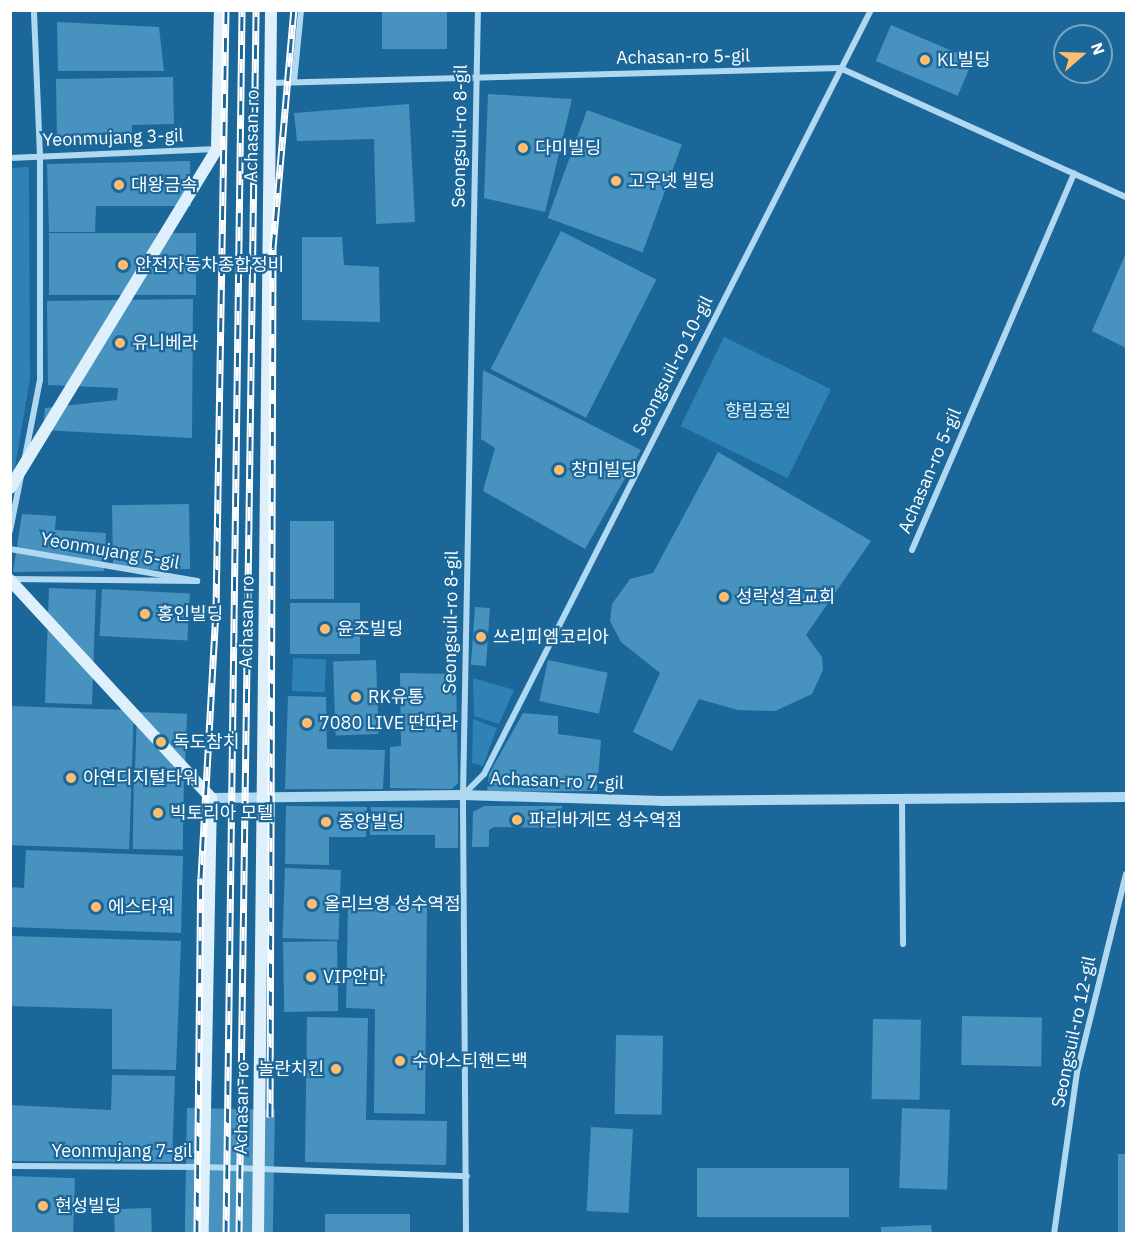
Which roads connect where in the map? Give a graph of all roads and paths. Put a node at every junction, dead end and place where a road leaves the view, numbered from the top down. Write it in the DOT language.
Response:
graph roads {
  1 [pos="34,10"];
  2 [pos="220,10"];
  3 [pos="271,10"];
  4 [pos="301,10"];
  5 [pos="478,10"];
  6 [pos="870,10"];
  7 [pos="840,68"];
  8 [pos="476,77"];
  9 [pos="294,82"];
  10 [pos="270,83"];
  11 [pos="217,149"];
  12 [pos="40,156"];
  13 [pos="10,158"];
  14 [pos="1074,173"];
  15 [pos="1126,197"];
  16 [pos="10,488"];
  17 [pos="10,531"];
  18 [pos="10,549"];
  19 [pos="912,550"];
  20 [pos="10,580"];
  21 [pos="463,795"];
  22 [pos="264,797"];
  23 [pos="1126,797"];
  24 [pos="211,798"];
  25 [pos="902,798"];
  26 [pos="1126,874"];
  27 [pos="903,944"];
  28 [pos="10,1166"];
  29 [pos="204,1167"];
  30 [pos="259,1170"];
  31 [pos="467,1176"];
  32 [pos="203,1233"];
  33 [pos="258,1233"];
  34 [pos="466,1233"];
  35 [pos="1054,1233"];
  1 -- 12 [label="street"];
  2 -- 11 [label="main road, Achasan-ro"];
  3 -- 10 [label="main road, Achasan-ro"];
  4 -- 9 [label="street"];
  5 -- 8 [label="street, Seongsuil-ro 8-gil"];
  6 -- 7 [label="street, Seongsuil-ro 10-gil"];
  7 -- 8 [label="street, Achasan-ro 5-gil"];
  7 -- 14 [label="street, Achasan-ro 5-gil"];
  7 -- 21 [label="street, Seongsuil-ro 10-gil"];
  8 -- 9 [label="street, Achasan-ro 5-gil"];
  8 -- 21 [label="street, Seongsuil-ro 8-gil"];
  9 -- 10 [label="street, Achasan-ro 5-gil"];
  10 -- 22 [label="main road, Achasan-ro"];
  11 -- 12 [label="street, Yeonmujang 3-gil"];
  11 -- 16 [label="main road, Achasan-ro"];
  12 -- 13 [label="street, Yeonmujang 3-gil"];
  12 -- 17 [label="street"];
  14 -- 15 [label="street, Achasan-ro 5-gil"];
  14 -- 19 [label="street, Achasan-ro 5-gil"];
  18 -- 20 [label="street, Yeonmujang 5-gil"];
  20 -- 24 [label="main road"];
  21 -- 22 [label="street, Achasan-ro 7-gil"];
  21 -- 25 [label="street, Achasan-ro 7-gil"];
  21 -- 31 [label="street, Seongsuil-ro 8-gil"];
  22 -- 24 [label="street, Achasan-ro 7-gil"];
  22 -- 30 [label="main road, Achasan-ro"];
  23 -- 25 [label="street, Achasan-ro 7-gil"];
  24 -- 29 [label="main road, Achasan-ro"];
  25 -- 27 [label="street"];
  26 -- 35 [label="street, Seongsuil-ro 12-gil"];
  28 -- 29 [label="street, Yeonmujang 7-gil"];
  29 -- 30 [label="street, Yeonmujang 7-gil"];
  29 -- 32 [label="main road, Achasan-ro"];
  30 -- 31 [label="street, Yeonmujang 7-gil"];
  30 -- 33 [label="main road, Achasan-ro"];
  31 -- 34 [label="street, Seongsuil-ro 8-gil"];
}
